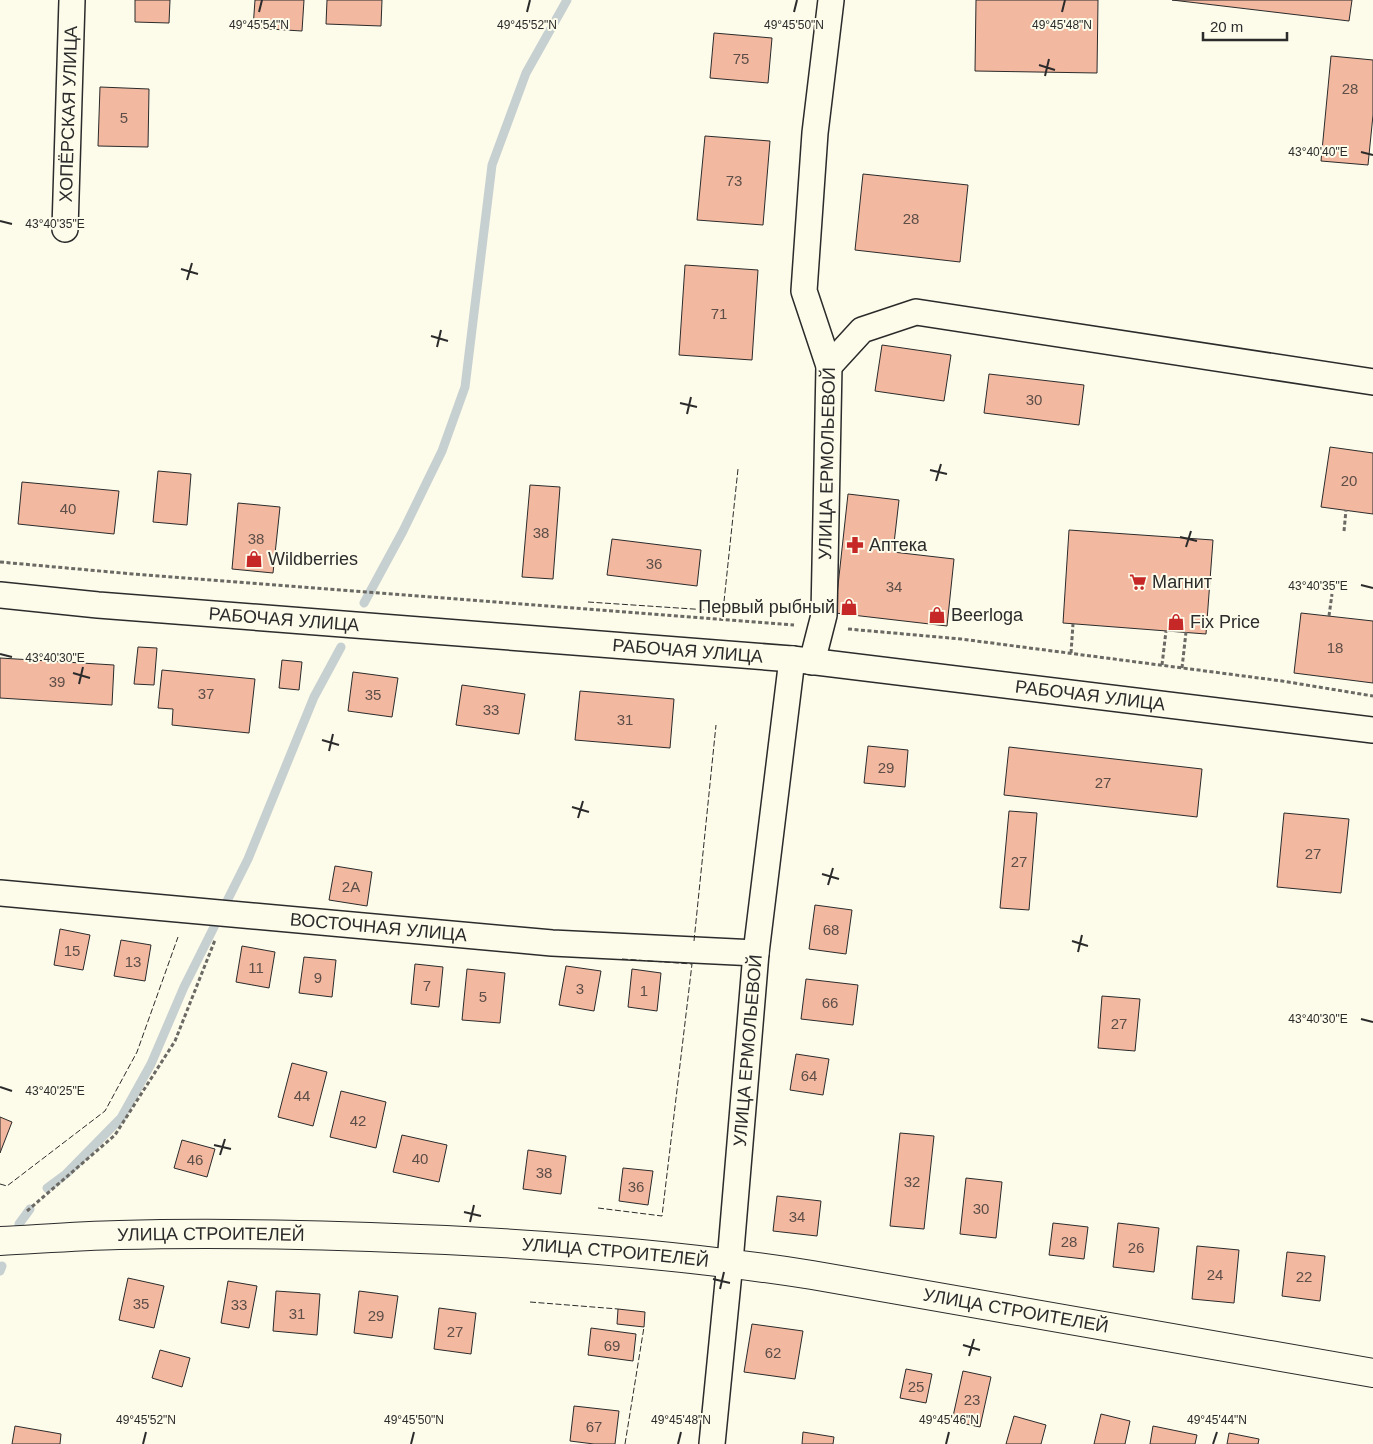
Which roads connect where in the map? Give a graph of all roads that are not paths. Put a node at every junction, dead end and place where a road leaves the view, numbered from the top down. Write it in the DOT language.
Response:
graph roads {
  1 [pos="72,0"];
  2 [pos="831,0"];
  3 [pos="65,229"];
  4 [pos="829,366"];
  5 [pos="1373,382"];
  6 [pos="0,596"];
  7 [pos="802,660"];
  8 [pos="1373,730"];
  9 [pos="0,893"];
  10 [pos="756,953"];
  11 [pos="0,1241"];
  12 [pos="730,1262"];
  13 [pos="1373,1373"];
  14 [pos="712,1444"];
  1 -- 3 [label="street, ХОПЁРСКАЯ УЛИЦА"];
  2 -- 4 [label="street, УЛИЦА ЕРМОЛЬЕВОЙ"];
  4 -- 5 [label="street"];
  4 -- 7 [label="street, УЛИЦА ЕРМОЛЬЕВОЙ"];
  6 -- 7 [label="street, РАБОЧАЯ УЛИЦА"];
  7 -- 8 [label="street, РАБОЧАЯ УЛИЦА"];
  7 -- 10 [label="street, УЛИЦА ЕРМОЛЬЕВОЙ"];
  9 -- 10 [label="street, ВОСТОЧНАЯ УЛИЦА"];
  10 -- 12 [label="street, УЛИЦА ЕРМОЛЬЕВОЙ"];
  11 -- 12 [label="street, УЛИЦА СТРОИТЕЛЕЙ"];
  12 -- 13 [label="street, УЛИЦА СТРОИТЕЛЕЙ"];
  12 -- 14 [label="street, УЛИЦА ЕРМОЛЬЕВОЙ"];
}
